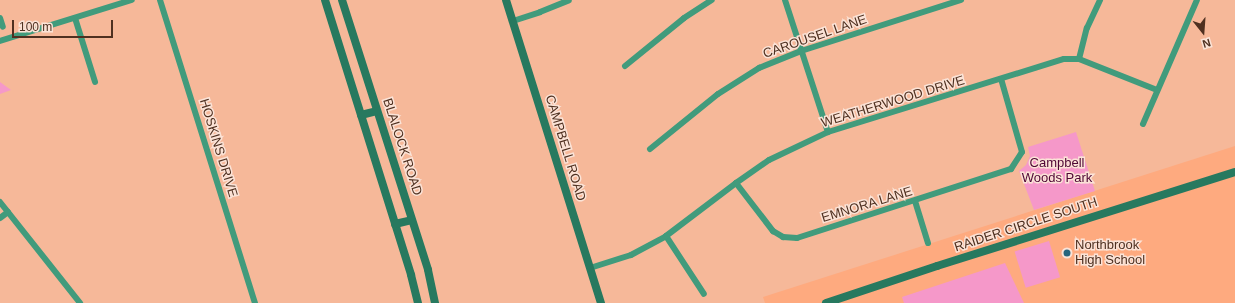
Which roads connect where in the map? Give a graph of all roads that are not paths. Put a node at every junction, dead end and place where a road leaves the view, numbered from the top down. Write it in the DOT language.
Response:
graph roads {
  1 [pos="132,0"];
  2 [pos="160,0"];
  3 [pos="325,0"];
  4 [pos="342,0"];
  5 [pos="506,0"];
  6 [pos="568,0"];
  7 [pos="712,0"];
  8 [pos="785,0"];
  9 [pos="961,0"];
  10 [pos="1100,0"];
  11 [pos="1197,0"];
  12 [pos="0,18"];
  13 [pos="75,18"];
  14 [pos="513,21"];
  15 [pos="3,27"];
  16 [pos="0,41"];
  17 [pos="801,50"];
  18 [pos="1079,59"];
  19 [pos="625,66"];
  20 [pos="1001,79"];
  21 [pos="95,82"];
  22 [pos="1157,90"];
  23 [pos="377,111"];
  24 [pos="361,115"];
  25 [pos="1143,124"];
  26 [pos="828,132"];
  27 [pos="650,149"];
  28 [pos="1235,172"];
  29 [pos="736,183"];
  30 [pos="916,201"];
  31 [pos="0,202"];
  32 [pos="8,212"];
  33 [pos="0,218"];
  34 [pos="412,220"];
  35 [pos="395,224"];
  36 [pos="666,236"];
  37 [pos="928,243"];
  38 [pos="590,268"];
  39 [pos="704,294"];
  40 [pos="80,303"];
  41 [pos="255,303"];
  42 [pos="418,303"];
  43 [pos="435,303"];
  44 [pos="601,303"];
  45 [pos="826,303"];
  1 -- 13 [label="street"];
  2 -- 41 [label="street, HOSKINS DRIVE"];
  3 -- 24 [label="street"];
  4 -- 23 [label="street, BLALOCK ROAD"];
  5 -- 14 [label="street, CAMPBELL ROAD"];
  6 -- 14 [label="street"];
  7 -- 19 [label="street"];
  8 -- 17 [label="street"];
  9 -- 17 [label="street, CAROUSEL LANE"];
  10 -- 18 [label="street"];
  11 -- 22 [label="street"];
  12 -- 15 [label="street"];
  13 -- 16 [label="street"];
  13 -- 21 [label="street"];
  14 -- 38 [label="street, CAMPBELL ROAD"];
  17 -- 26 [label="street"];
  17 -- 27 [label="street, CAROUSEL LANE"];
  18 -- 20 [label="street, WEATHERWOOD DRIVE"];
  18 -- 22 [label="street, WEATHERWOOD DRIVE"];
  20 -- 26 [label="street, WEATHERWOOD DRIVE"];
  20 -- 30 [label="street, EMNORA LANE"];
  22 -- 25 [label="street"];
  23 -- 24 [label="street"];
  23 -- 34 [label="street, BLALOCK ROAD"];
  24 -- 35 [label="street"];
  26 -- 29 [label="street, WEATHERWOOD DRIVE"];
  28 -- 45 [label="street, RAIDER CIRCLE SOUTH"];
  29 -- 30 [label="street, EMNORA LANE"];
  29 -- 36 [label="street, WEATHERWOOD DRIVE"];
  30 -- 37 [label="street"];
  31 -- 32 [label="street"];
  32 -- 33 [label="street"];
  32 -- 40 [label="street"];
  34 -- 35 [label="street"];
  34 -- 43 [label="street, BLALOCK ROAD"];
  35 -- 42 [label="street"];
  36 -- 38 [label="street, WEATHERWOOD DRIVE"];
  36 -- 39 [label="street"];
  38 -- 44 [label="street, CAMPBELL ROAD"];
}
